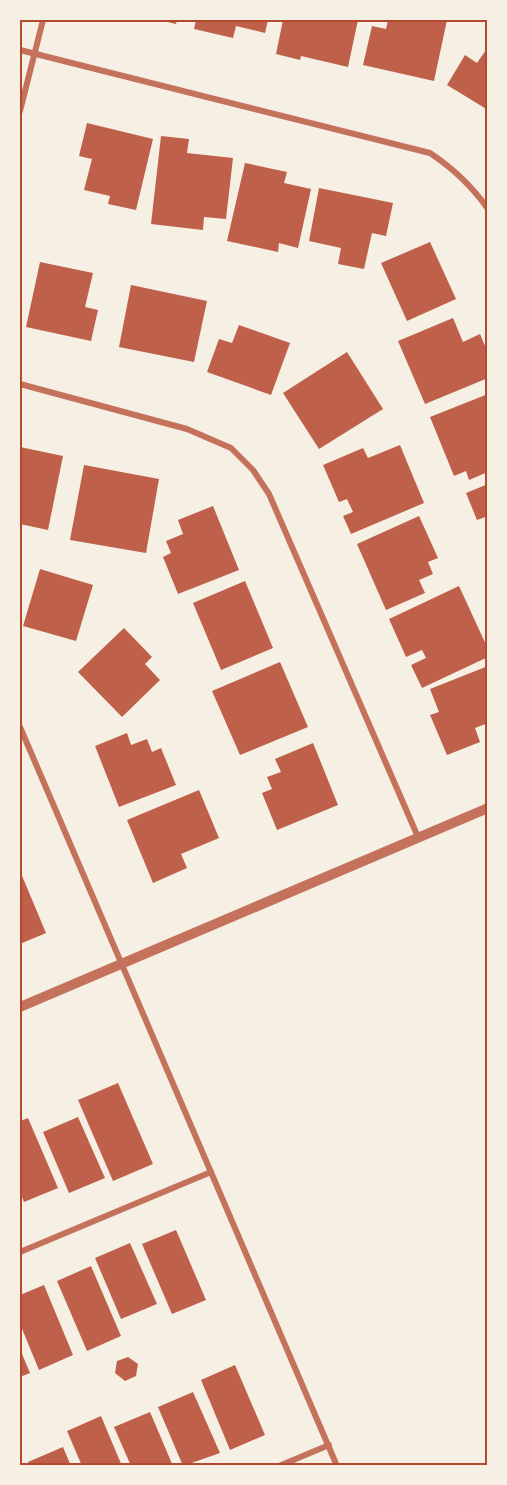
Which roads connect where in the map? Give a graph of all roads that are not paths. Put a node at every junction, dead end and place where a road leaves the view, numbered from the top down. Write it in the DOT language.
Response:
graph roads {
  1 [pos="44,20"];
  2 [pos="20,50"];
  3 [pos="35,54"];
  4 [pos="20,111"];
  5 [pos="488,209"];
  6 [pos="20,384"];
  7 [pos="20,728"];
  8 [pos="488,808"];
  9 [pos="418,837"];
  10 [pos="121,964"];
  11 [pos="20,1007"];
  12 [pos="211,1172"];
  13 [pos="20,1252"];
  14 [pos="328,1444"];
  15 [pos="279,1466"];
  16 [pos="338,1466"];
  1 -- 3 [label="street"];
  2 -- 3 [label="street"];
  3 -- 4 [label="street"];
  3 -- 5 [label="street"];
  6 -- 9 [label="street"];
  7 -- 10 [label="street"];
  8 -- 9 [label="street"];
  9 -- 10 [label="street"];
  10 -- 11 [label="street"];
  10 -- 12 [label="street"];
  12 -- 13 [label="street"];
  12 -- 14 [label="street"];
  14 -- 15 [label="street"];
  14 -- 16 [label="street"];
}
